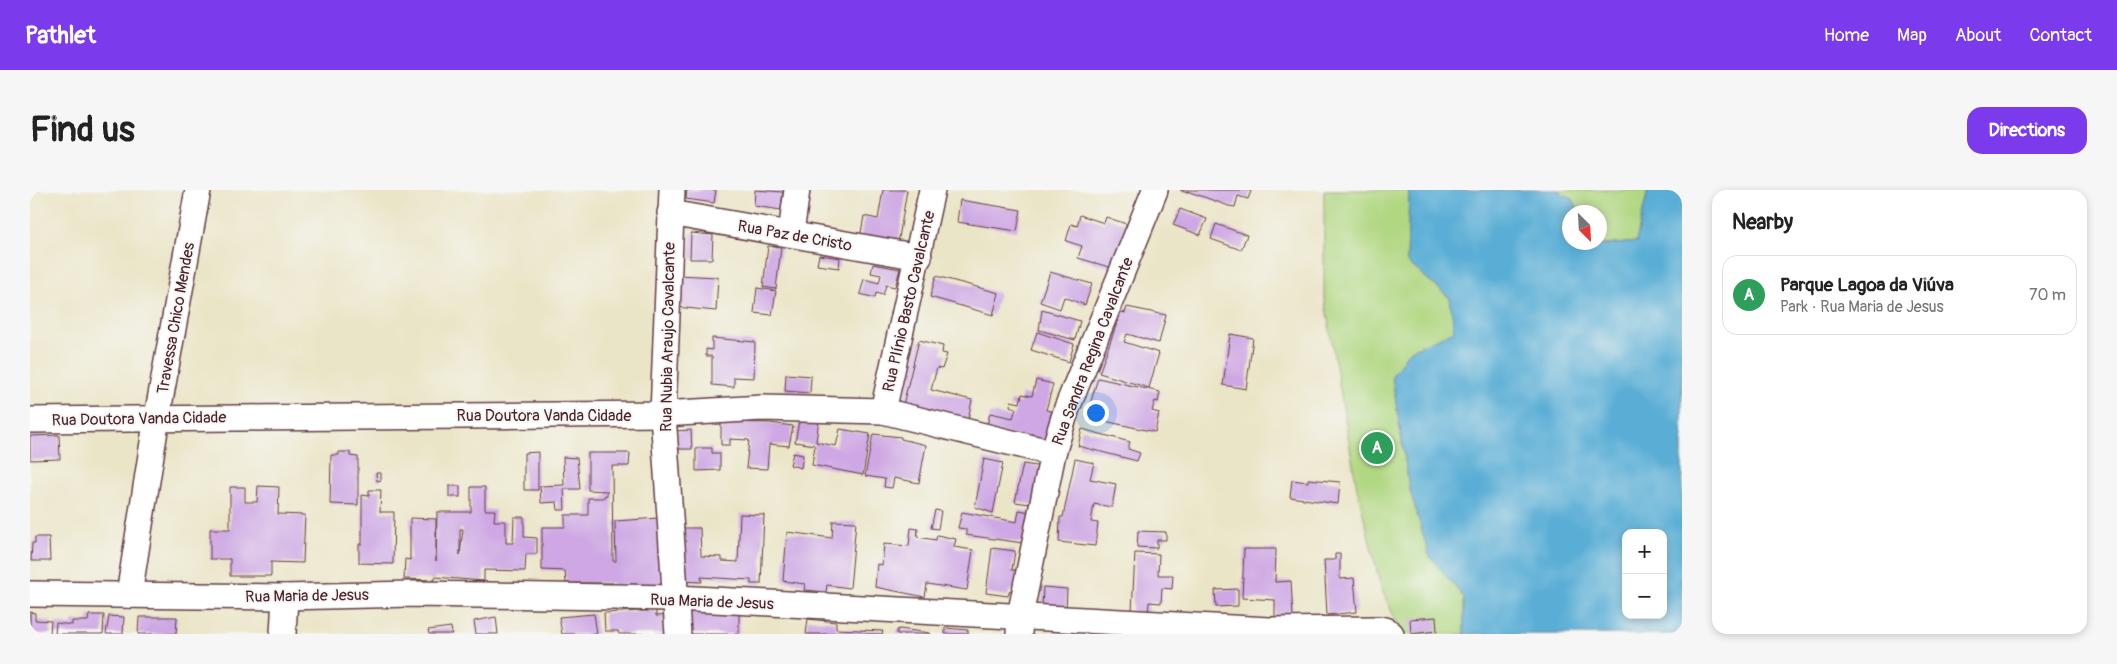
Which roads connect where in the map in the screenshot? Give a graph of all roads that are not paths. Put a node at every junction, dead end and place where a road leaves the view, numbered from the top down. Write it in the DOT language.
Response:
graph roads {
  1 [pos="198,190"];
  2 [pos="797,190"];
  3 [pos="932,190"];
  4 [pos="1155,190"];
  5 [pos="671,202"];
  6 [pos="791,233"];
  7 [pos="919,257"];
  8 [pos="884,411"];
  9 [pos="663,414"];
  10 [pos="157,418"];
  11 [pos="30,420"];
  12 [pos="1053,453"];
  13 [pos="30,594"];
  14 [pos="129,595"];
  15 [pos="285,597"];
  16 [pos="676,598"];
  17 [pos="1020,625"];
  18 [pos="283,634"];
  19 [pos="678,634"];
  20 [pos="1391,634"];
  1 -- 10 [label="street, Travessa Chico Mendes"];
  2 -- 6 [label="street"];
  3 -- 7 [label="street, Rua Plínio Basto Cavalcante"];
  4 -- 12 [label="street, Rua Sandra Regina Cavalcante"];
  5 -- 6 [label="street, Rua Paz de Cristo"];
  5 -- 9 [label="street, Rua Nubia Araujo Cavalcante"];
  6 -- 7 [label="street, Rua Paz de Cristo"];
  7 -- 8 [label="street, Rua Plínio Basto Cavalcante"];
  8 -- 9 [label="street, Rua Doutora Vanda Cidade"];
  8 -- 12 [label="street, Rua Doutora Vanda Cidade"];
  9 -- 10 [label="street, Rua Doutora Vanda Cidade"];
  9 -- 16 [label="street, Rua Nubia Araujo Cavalcante"];
  10 -- 11 [label="street, Rua Doutora Vanda Cidade"];
  10 -- 14 [label="street, Travessa Chico Mendes"];
  12 -- 17 [label="street, Rua Sandra Regina Cavalcante"];
  13 -- 14 [label="street, Rua Maria de Jesus"];
  14 -- 15 [label="street, Rua Maria de Jesus"];
  15 -- 16 [label="street, Rua Maria de Jesus"];
  15 -- 18 [label="street"];
  16 -- 17 [label="street, Rua Maria de Jesus"];
  16 -- 19 [label="street, Rua Nubia Araujo Cavalcante"];
  17 -- 20 [label="street, Rua Maria de Jesus"];
}
